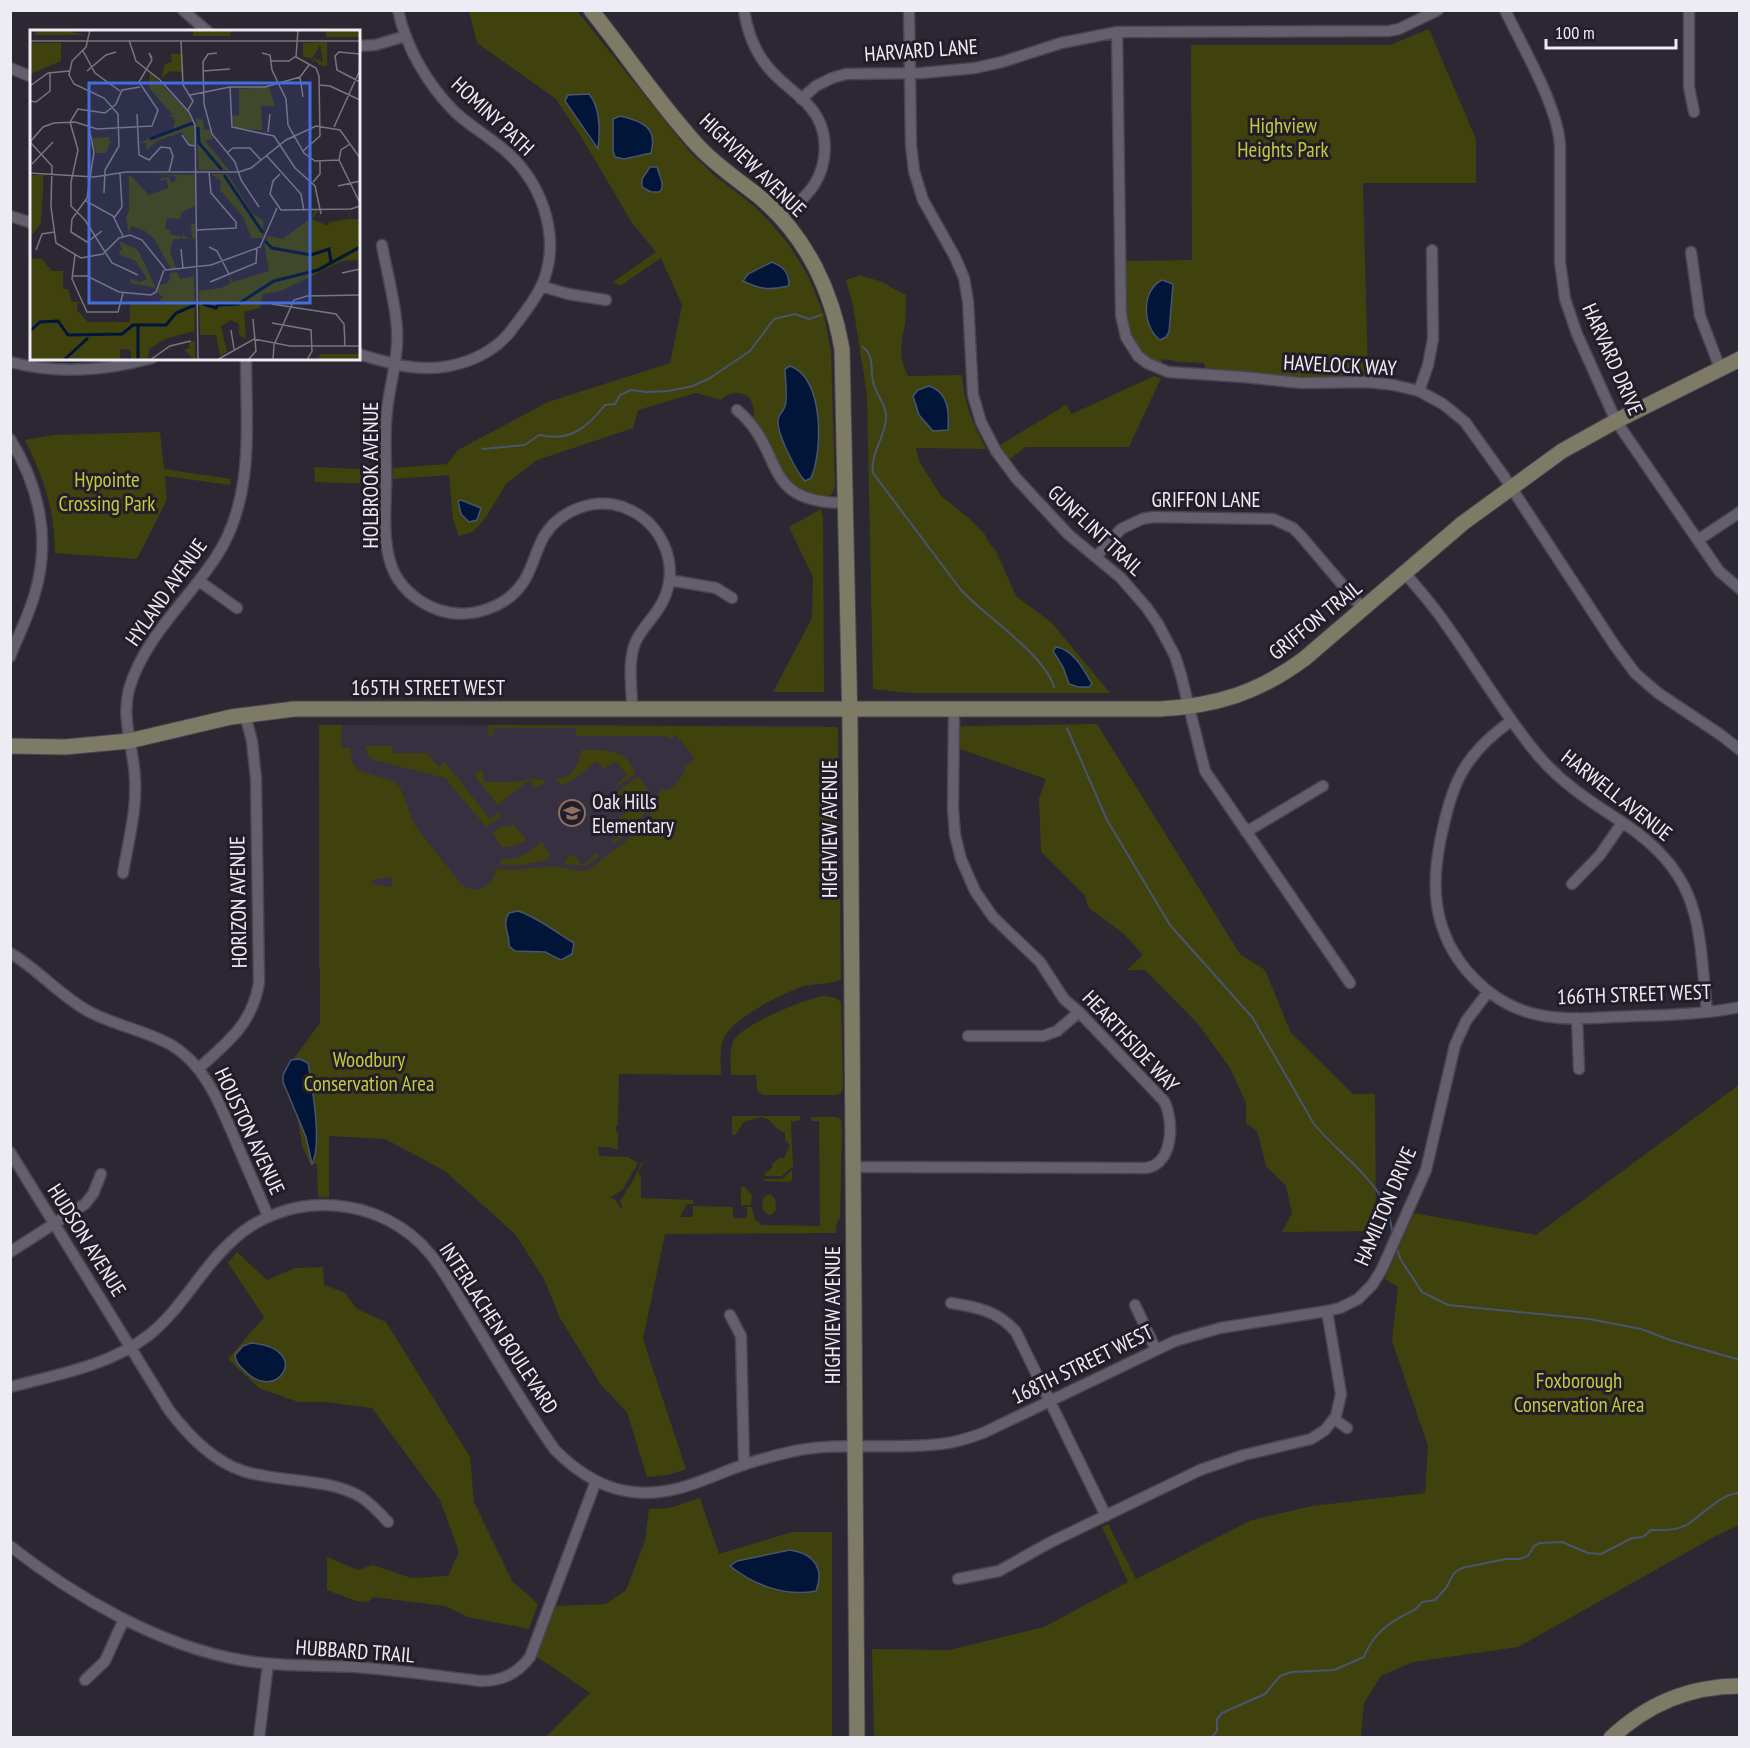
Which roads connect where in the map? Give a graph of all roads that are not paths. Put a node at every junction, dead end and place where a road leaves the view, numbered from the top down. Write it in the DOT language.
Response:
graph roads {
  1 [pos="183,10"];
  2 [pos="398,10"];
  3 [pos="591,10"];
  4 [pos="744,10"];
  5 [pos="909,10"];
  6 [pos="1438,10"];
  7 [pos="1505,10"];
  8 [pos="1689,10"];
  9 [pos="206,30"];
  10 [pos="1117,32"];
  11 [pos="406,36"];
  12 [pos="360,46"];
  13 [pos="10,68"];
  14 [pos="910,74"];
  15 [pos="30,76"];
  16 [pos="801,99"];
  17 [pos="1694,112"];
  18 [pos="10,216"];
  19 [pos="781,218"];
  20 [pos="30,222"];
  21 [pos="382,245"];
  22 [pos="1432,250"];
  23 [pos="1691,252"];
  24 [pos="541,286"];
  25 [pos="606,300"];
  26 [pos="360,355"];
  27 [pos="1740,359"];
  28 [pos="144,360"];
  29 [pos="246,360"];
  30 [pos="10,362"];
  31 [pos="395,364"];
  32 [pos="1720,368"];
  33 [pos="1419,391"];
  34 [pos="737,410"];
  35 [pos="1616,420"];
  36 [pos="10,439"];
  37 [pos="1510,487"];
  38 [pos="846,503"];
  39 [pos="1740,512"];
  40 [pos="1698,540"];
  41 [pos="1096,557"];
  42 [pos="1405,573"];
  43 [pos="669,580"];
  44 [pos="199,581"];
  45 [pos="1740,589"];
  46 [pos="732,598"];
  47 [pos="237,608"];
  48 [pos="1363,609"];
  49 [pos="10,657"];
  50 [pos="1189,706"];
  51 [pos="632,708"];
  52 [pos="849,708"];
  53 [pos="954,709"];
  54 [pos="245,714"];
  55 [pos="1511,721"];
  56 [pos="129,741"];
  57 [pos="10,746"];
  58 [pos="1740,750"];
  59 [pos="1323,786"];
  60 [pos="1622,823"];
  61 [pos="1246,832"];
  62 [pos="123,873"];
  63 [pos="1572,884"];
  64 [pos="10,954"];
  65 [pos="1350,983"];
  66 [pos="1488,992"];
  67 [pos="1740,1007"];
  68 [pos="1079,1012"];
  69 [pos="1707,1012"];
  70 [pos="1577,1018"];
  71 [pos="968,1036"];
  72 [pos="199,1068"];
  73 [pos="1579,1069"];
  74 [pos="10,1152"];
  75 [pos="852,1167"];
  76 [pos="101,1174"];
  77 [pos="268,1216"];
  78 [pos="54,1224"];
  79 [pos="10,1252"];
  80 [pos="951,1303"];
  81 [pos="1134,1305"];
  82 [pos="1327,1311"];
  83 [pos="730,1315"];
  84 [pos="131,1348"];
  85 [pos="1156,1350"];
  86 [pos="10,1387"];
  87 [pos="1050,1401"];
  88 [pos="1334,1419"];
  89 [pos="1347,1428"];
  90 [pos="854,1446"];
  91 [pos="744,1465"];
  92 [pos="596,1481"];
  93 [pos="1106,1516"];
  94 [pos="388,1522"];
  95 [pos="10,1546"];
  96 [pos="958,1579"];
  97 [pos="124,1619"];
  98 [pos="268,1664"];
  99 [pos="85,1680"];
  100 [pos="1740,1686"];
  101 [pos="259,1737"];
  102 [pos="857,1737"];
  103 [pos="1611,1737"];
  1 -- 9 [label="street"];
  2 -- 11 [label="street, HOMINY PATH"];
  3 -- 19 [label="street, HIGHVIEW AVENUE"];
  4 -- 16 [label="street"];
  5 -- 14 [label="street, GUNFLINT TRAIL"];
  6 -- 10 [label="street, HARVARD LANE"];
  7 -- 35 [label="street, HARVARD DRIVE"];
  8 -- 17 [label="street"];
  10 -- 14 [label="street, HARVARD LANE"];
  10 -- 33 [label="street, HAVELOCK WAY"];
  11 -- 12 [label="street"];
  11 -- 24 [label="street, HOMINY PATH"];
  13 -- 15 [label="street"];
  14 -- 16 [label="street, HARVARD LANE"];
  14 -- 41 [label="street, GUNFLINT TRAIL"];
  16 -- 19 [label="street"];
  18 -- 20 [label="street"];
  19 -- 38 [label="street, HIGHVIEW AVENUE"];
  21 -- 31 [label="street, HOLBROOK AVENUE"];
  22 -- 33 [label="street"];
  23 -- 32 [label="street"];
  24 -- 25 [label="street"];
  24 -- 31 [label="street, HOMINY PATH"];
  26 -- 31 [label="street, HOMINY PATH"];
  27 -- 32 [label="street, GRIFFON TRAIL"];
  28 -- 30 [label="street"];
  29 -- 44 [label="street, HYLAND AVENUE"];
  31 -- 43 [label="street, HOLBROOK AVENUE"];
  32 -- 35 [label="street, GRIFFON TRAIL"];
  33 -- 37 [label="street, HAVELOCK WAY"];
  34 -- 38 [label="street"];
  35 -- 37 [label="street, GRIFFON TRAIL"];
  35 -- 40 [label="street, HARVARD DRIVE"];
  36 -- 49 [label="street"];
  37 -- 42 [label="street, GRIFFON TRAIL"];
  37 -- 58 [label="street, HAVELOCK WAY"];
  38 -- 52 [label="street, HIGHVIEW AVENUE"];
  39 -- 40 [label="street"];
  40 -- 45 [label="street, HARVARD DRIVE"];
  41 -- 48 [label="street, GRIFFON LANE"];
  41 -- 50 [label="street, GUNFLINT TRAIL"];
  42 -- 48 [label="street, GRIFFON TRAIL"];
  42 -- 55 [label="street, HARWELL AVENUE"];
  43 -- 46 [label="street"];
  43 -- 51 [label="street, HOLBROOK AVENUE"];
  44 -- 47 [label="street"];
  44 -- 56 [label="street, HYLAND AVENUE"];
  48 -- 50 [label="street, GRIFFON TRAIL"];
  50 -- 53 [label="street, GRIFFON TRAIL"];
  50 -- 61 [label="street, GUNFLINT TRAIL"];
  51 -- 52 [label="street, 165TH STREET WEST"];
  51 -- 54 [label="street, 165TH STREET WEST"];
  52 -- 53 [label="street, GRIFFON TRAIL"];
  52 -- 75 [label="street, HIGHVIEW AVENUE"];
  53 -- 68 [label="street, HEARTHSIDE WAY"];
  54 -- 56 [label="street, 165TH STREET WEST"];
  54 -- 72 [label="street, HORIZON AVENUE"];
  55 -- 60 [label="street, HARWELL AVENUE"];
  55 -- 66 [label="street, 166TH STREET WEST"];
  56 -- 57 [label="street, 165TH STREET WEST"];
  56 -- 62 [label="street, HYLAND AVENUE"];
  59 -- 61 [label="street"];
  60 -- 63 [label="street"];
  60 -- 69 [label="street, HARWELL AVENUE"];
  61 -- 65 [label="street, GUNFLINT TRAIL"];
  64 -- 72 [label="street, HOUSTON AVENUE"];
  66 -- 70 [label="street, 166TH STREET WEST"];
  66 -- 82 [label="street, HAMILTON DRIVE"];
  67 -- 69 [label="street, 166TH STREET WEST"];
  68 -- 71 [label="street"];
  68 -- 75 [label="street, HEARTHSIDE WAY"];
  69 -- 70 [label="street, 166TH STREET WEST"];
  70 -- 73 [label="street"];
  72 -- 77 [label="street, HOUSTON AVENUE"];
  74 -- 78 [label="street, HUDSON AVENUE"];
  75 -- 90 [label="street, HIGHVIEW AVENUE"];
  76 -- 78 [label="street"];
  77 -- 84 [label="street, INTERLACHEN BOULEVARD"];
  77 -- 92 [label="street, INTERLACHEN BOULEVARD"];
  78 -- 79 [label="street"];
  78 -- 84 [label="street, HUDSON AVENUE"];
  80 -- 87 [label="street"];
  81 -- 85 [label="street"];
  82 -- 85 [label="street, 168TH STREET WEST"];
  82 -- 88 [label="street"];
  83 -- 91 [label="street"];
  84 -- 86 [label="street, INTERLACHEN BOULEVARD"];
  84 -- 94 [label="street, HUDSON AVENUE"];
  85 -- 87 [label="street, 168TH STREET WEST"];
  87 -- 90 [label="street, 168TH STREET WEST"];
  87 -- 93 [label="street"];
  88 -- 89 [label="street"];
  88 -- 93 [label="street"];
  90 -- 91 [label="street, INTERLACHEN BOULEVARD"];
  90 -- 102 [label="street, HIGHVIEW AVENUE"];
  91 -- 92 [label="street, INTERLACHEN BOULEVARD"];
  92 -- 98 [label="street, HUBBARD TRAIL"];
  93 -- 96 [label="street"];
  95 -- 97 [label="street, HUBBARD TRAIL"];
  97 -- 98 [label="street, HUBBARD TRAIL"];
  97 -- 99 [label="street"];
  98 -- 101 [label="street"];
  100 -- 103 [label="street"];
}
